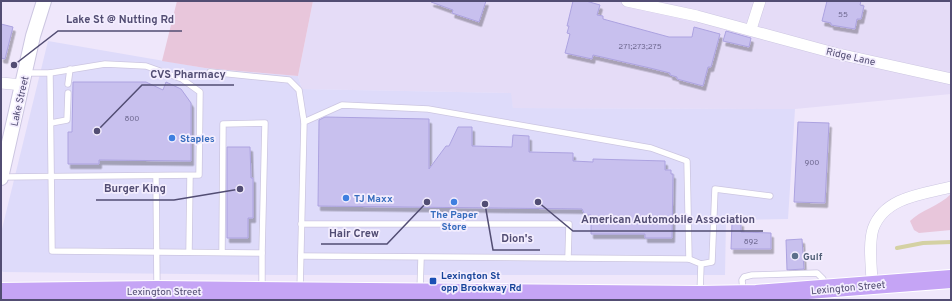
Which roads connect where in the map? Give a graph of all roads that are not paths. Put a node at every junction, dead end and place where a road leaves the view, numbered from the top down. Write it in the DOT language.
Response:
graph roads {
  1 [pos="44,1"];
  2 [pos="627,1"];
  3 [pos="760,1"];
  4 [pos="751,30"];
  5 [pos="70,69"];
  6 [pos="210,72"];
  7 [pos="50,73"];
  8 [pos="24,79"];
  9 [pos="951,79"];
  10 [pos="1,84"];
  11 [pos="68,84"];
  12 [pos="68,93"];
  13 [pos="304,122"];
  14 [pos="51,123"];
  15 [pos="51,176"];
  16 [pos="156,176"];
  17 [pos="190,176"];
  18 [pos="1,178"];
  19 [pos="951,187"];
  20 [pos="770,196"];
  21 [pos="301,224"];
  22 [pos="157,251"];
  23 [pos="190,252"];
  24 [pos="222,252"];
  25 [pos="262,253"];
  26 [pos="301,256"];
  27 [pos="568,258"];
  28 [pos="421,259"];
  29 [pos="689,259"];
  30 [pos="701,264"];
  31 [pos="951,279"];
  32 [pos="872,285"];
  33 [pos="157,290"];
  34 [pos="262,291"];
  35 [pos="300,291"];
  36 [pos="1,292"];
  37 [pos="831,292"];
  38 [pos="700,295"];
  39 [pos="420,296"];
  40 [pos="620,296"];
  1 -- 8 [label="street, Lake Street"];
  2 -- 4 [label="street, Ridge Lane"];
  3 -- 4 [label="street"];
  4 -- 9 [label="street, Ridge Lane"];
  5 -- 7 [label="lane"];
  5 -- 11 [label="lane"];
  5 -- 17 [label="lane"];
  6 -- 13 [label="lane"];
  7 -- 8 [label="lane"];
  7 -- 14 [label="lane"];
  8 -- 10 [label="street"];
  8 -- 18 [label="street, Lake Street"];
  12 -- 14 [label="lane"];
  13 -- 21 [label="lane"];
  13 -- 29 [label="lane"];
  14 -- 15 [label="lane"];
  15 -- 16 [label="lane"];
  15 -- 18 [label="lane"];
  15 -- 22 [label="lane"];
  16 -- 17 [label="lane"];
  16 -- 22 [label="lane"];
  17 -- 23 [label="lane"];
  19 -- 32 [label="street"];
  20 -- 30 [label="lane"];
  21 -- 26 [label="lane"];
  21 -- 27 [label="lane"];
  22 -- 23 [label="lane"];
  22 -- 33 [label="lane"];
  23 -- 24 [label="lane"];
  24 -- 25 [label="lane"];
  24 -- 25 [label="lane"];
  25 -- 34 [label="lane"];
  26 -- 28 [label="lane"];
  26 -- 35 [label="lane"];
  27 -- 28 [label="lane"];
  27 -- 29 [label="lane"];
  28 -- 39 [label="lane"];
  29 -- 30 [label="lane"];
  30 -- 38 [label="lane"];
  31 -- 32 [label="main road, Lexington Street"];
  32 -- 37 [label="main road, Lexington Street"];
  33 -- 34 [label="main road, Lexington Street"];
  33 -- 36 [label="main road, Lexington Street"];
  34 -- 35 [label="main road, Lexington Street"];
  35 -- 39 [label="main road, Lexington Street"];
  37 -- 38 [label="main road, Lexington Street"];
  38 -- 40 [label="main road, Lexington Street"];
  39 -- 40 [label="main road, Lexington Street"];
}
